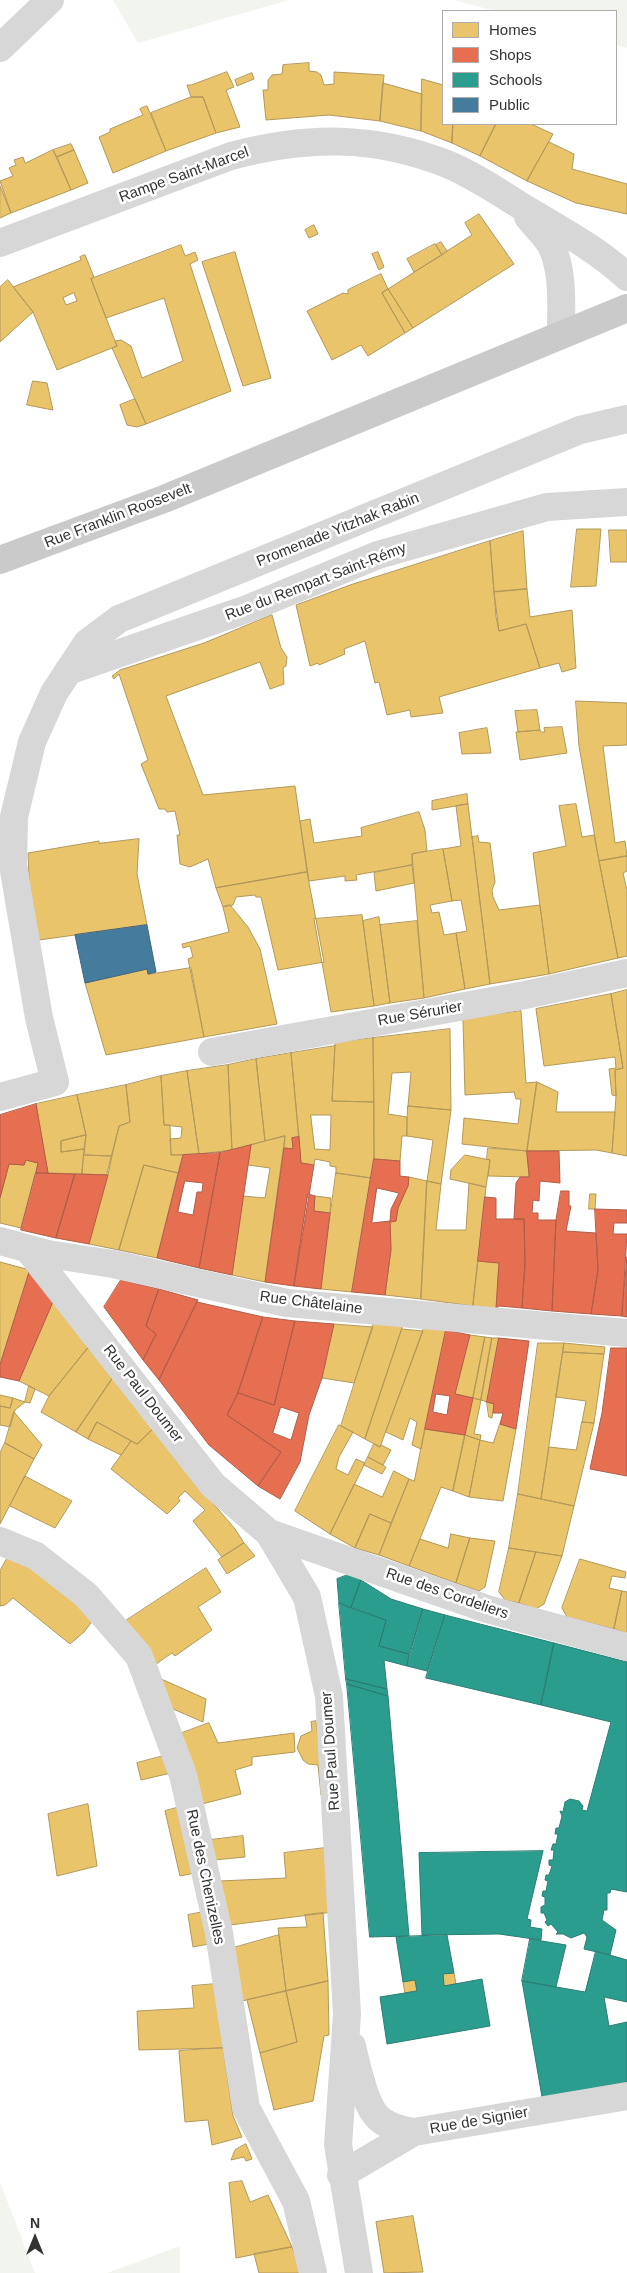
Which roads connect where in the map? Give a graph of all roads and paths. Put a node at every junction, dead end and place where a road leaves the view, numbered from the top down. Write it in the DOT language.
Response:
graph roads {
  1 [pos="50,0"];
  2 [pos="0,48"];
  3 [pos="513,201"];
  4 [pos="0,243"];
  5 [pos="627,277"];
  6 [pos="627,308"];
  7 [pos="560,335"];
  8 [pos="627,419"];
  9 [pos="627,502"];
  10 [pos="0,560"];
  11 [pos="68,671"];
  12 [pos="627,973"];
  13 [pos="212,1052"];
  14 [pos="0,1097"];
  15 [pos="0,1241"];
  16 [pos="28,1249"];
  17 [pos="627,1333"];
  18 [pos="269,1533"];
  19 [pos="0,1541"];
  20 [pos="627,1647"];
  21 [pos="347,2014"];
  22 [pos="627,2096"];
  23 [pos="414,2132"];
  24 [pos="341,2175"];
  25 [pos="313,2273"];
  26 [pos="359,2273"];
  1 -- 2 [label="street"];
  3 -- 4 [label="street, Rampe Saint-Marcel"];
  3 -- 5 [label="street, Rampe Saint-Marcel"];
  3 -- 7 [label="street, Rampe Saint-Marcel"];
  6 -- 7 [label="main road, Rue Franklin Roosevelt"];
  7 -- 10 [label="main road, Rue Franklin Roosevelt"];
  8 -- 11 [label="street, Promenade Yitzhak Rabin"];
  9 -- 11 [label="street, Rue du Rempart Saint-Rémy"];
  11 -- 14 [label="street, Promenade Yitzhak Rabin"];
  12 -- 13 [label="street, Rue Sérurier"];
  15 -- 16 [label="street, Rue Châtelaine"];
  16 -- 17 [label="street, Rue Châtelaine"];
  16 -- 18 [label="street, Rue Paul Doumer"];
  18 -- 20 [label="street, Rue des Cordeliers"];
  18 -- 21 [label="street, Rue Paul Doumer"];
  19 -- 25 [label="street, Rue des Chenizelles"];
  21 -- 23 [label="street"];
  21 -- 24 [label="street, Rue Paul Doumer"];
  22 -- 23 [label="street, Rue de Signier"];
  23 -- 24 [label="street, Rue de Signier"];
  24 -- 26 [label="street, Rue Paul Doumer"];
}
